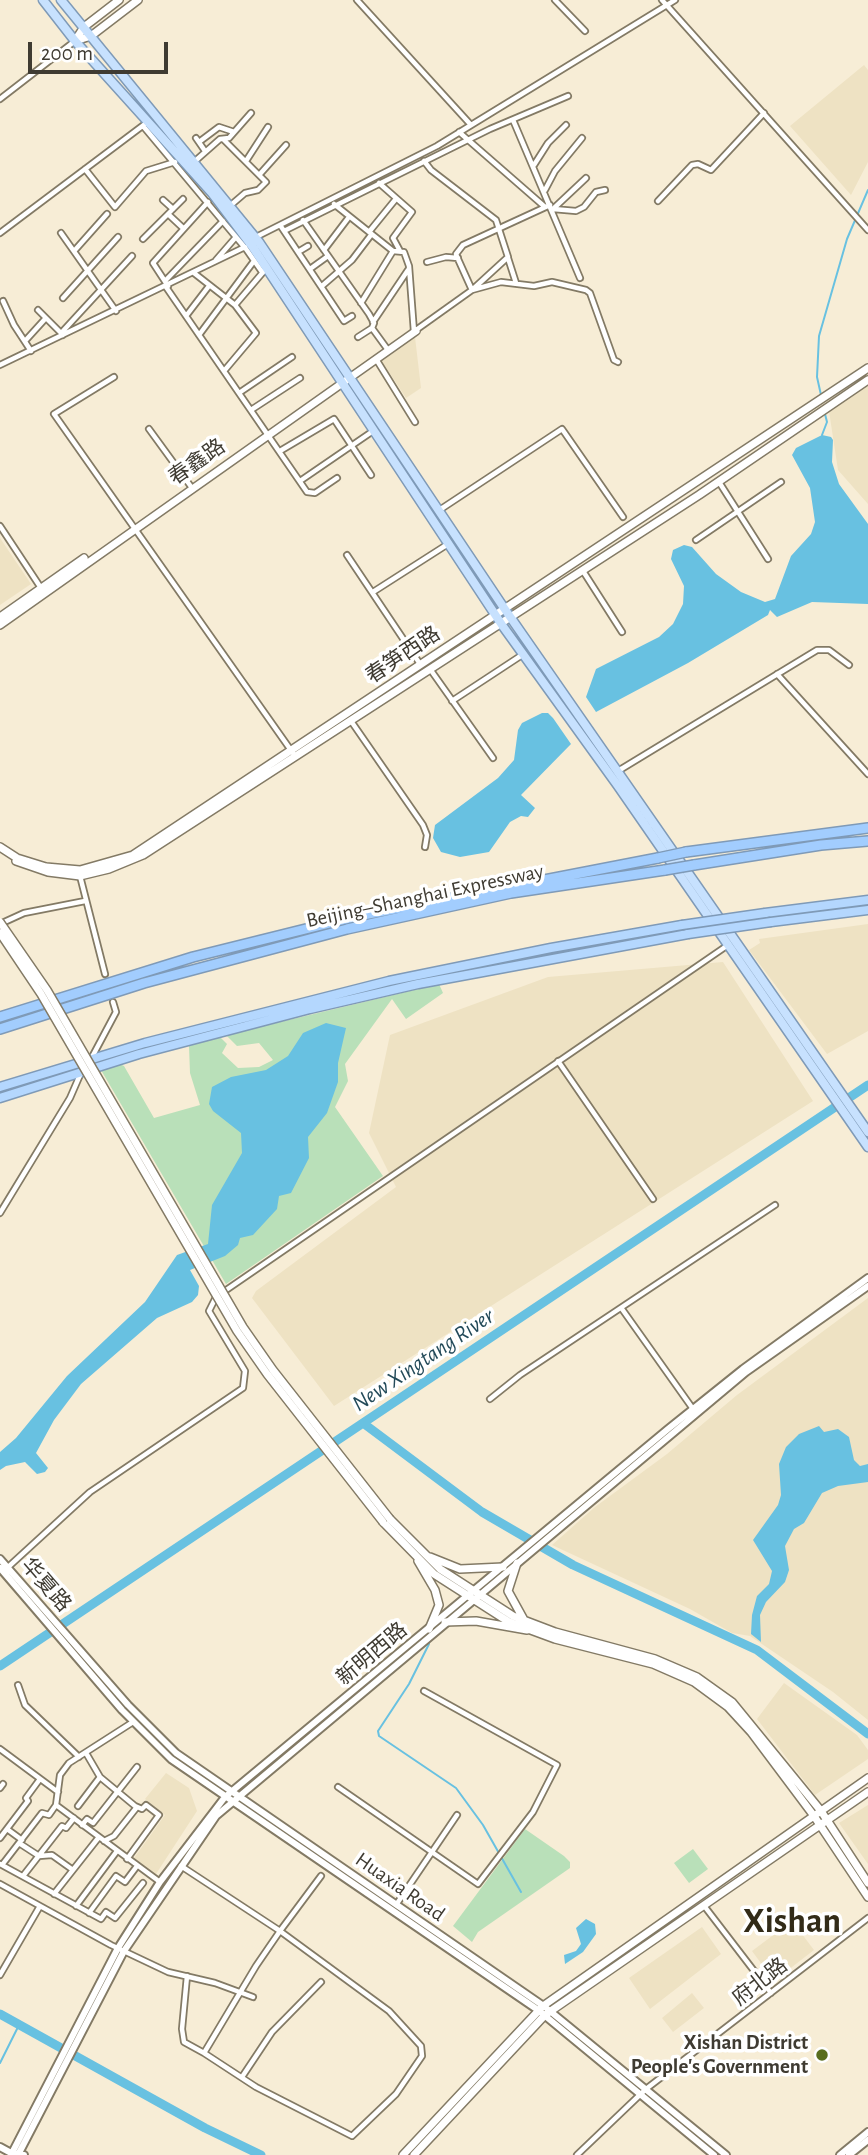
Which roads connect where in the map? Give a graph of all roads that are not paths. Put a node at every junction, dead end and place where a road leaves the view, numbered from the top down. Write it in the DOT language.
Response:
graph roads {
  1 [pos="43,0"];
  2 [pos="61,0"];
  3 [pos="119,0"];
  4 [pos="138,0"];
  5 [pos="357,0"];
  6 [pos="555,0"];
  7 [pos="662,0"];
  8 [pos="675,0"];
  9 [pos="667,5"];
  10 [pos="84,27"];
  11 [pos="585,31"];
  12 [pos="91,36"];
  13 [pos="75,41"];
  14 [pos="568,96"];
  15 [pos="0,99"];
  16 [pos="251,113"];
  17 [pos="764,113"];
  18 [pos="513,120"];
  19 [pos="146,124"];
  20 [pos="471,125"];
  21 [pos="566,125"];
  22 [pos="268,127"];
  23 [pos="234,132"];
  24 [pos="459,132"];
  25 [pos="582,138"];
  26 [pos="223,139"];
  27 [pos="470,139"];
  28 [pos="286,145"];
  29 [pos="205,151"];
  30 [pos="246,160"];
  31 [pos="424,160"];
  32 [pos="175,162"];
  33 [pos="188,165"];
  34 [pos="534,165"];
  35 [pos="85,169"];
  36 [pos="260,174"];
  37 [pos="586,178"];
  38 [pos="379,183"];
  39 [pos="605,190"];
  40 [pos="545,191"];
  41 [pos="183,199"];
  42 [pos="395,200"];
  43 [pos="163,201"];
  44 [pos="658,201"];
  45 [pos="208,202"];
  46 [pos="334,204"];
  47 [pos="231,205"];
  48 [pos="549,207"];
  49 [pos="173,209"];
  50 [pos="107,214"];
  51 [pos="168,214"];
  52 [pos="349,217"];
  53 [pos="303,220"];
  54 [pos="223,221"];
  55 [pos="280,225"];
  56 [pos="500,227"];
  57 [pos="183,228"];
  58 [pos="868,230"];
  59 [pos="284,231"];
  60 [pos="0,233"];
  61 [pos="61,233"];
  62 [pos="370,233"];
  63 [pos="118,237"];
  64 [pos="236,237"];
  65 [pos="256,238"];
  66 [pos="143,239"];
  67 [pos="308,246"];
  68 [pos="245,247"];
  69 [pos="75,250"];
  70 [pos="324,250"];
  71 [pos="393,251"];
  72 [pos="400,251"];
  73 [pos="298,252"];
  74 [pos="132,256"];
  75 [pos="328,256"];
  76 [pos="508,257"];
  77 [pos="458,258"];
  78 [pos="254,261"];
  79 [pos="427,262"];
  80 [pos="213,264"];
  81 [pos="409,268"];
  82 [pos="310,269"];
  83 [pos="87,270"];
  84 [pos="265,271"];
  85 [pos="194,273"];
  86 [pos="340,273"];
  87 [pos="580,278"];
  88 [pos="516,283"];
  89 [pos="166,285"];
  90 [pos="209,286"];
  91 [pos="322,286"];
  92 [pos="101,290"];
  93 [pos="472,290"];
  94 [pos="63,298"];
  95 [pos="226,300"];
  96 [pos="3,301"];
  97 [pos="361,303"];
  98 [pos="235,305"];
  99 [pos="38,310"];
  100 [pos="116,310"];
  101 [pos="186,316"];
  102 [pos="352,316"];
  103 [pos="45,319"];
  104 [pos="373,325"];
  105 [pos="415,331"];
  106 [pos="62,335"];
  107 [pos="199,335"];
  108 [pos="358,337"];
  109 [pos="25,341"];
  110 [pos="388,350"];
  111 [pos="31,351"];
  112 [pos="292,357"];
  113 [pos="375,359"];
  114 [pos="618,362"];
  115 [pos="0,365"];
  116 [pos="868,368"];
  117 [pos="224,371"];
  118 [pos="114,377"];
  119 [pos="300,378"];
  120 [pos="868,380"];
  121 [pos="344,381"];
  122 [pos="240,393"];
  123 [pos="251,410"];
  124 [pos="415,422"];
  125 [pos="149,429"];
  126 [pos="374,431"];
  127 [pos="266,432"];
  128 [pos="352,445"];
  129 [pos="280,451"];
  130 [pos="371,475"];
  131 [pos="337,478"];
  132 [pos="300,481"];
  133 [pos="718,482"];
  134 [pos="781,482"];
  135 [pos="190,486"];
  136 [pos="671,499"];
  137 [pos="678,509"];
  138 [pos="737,510"];
  139 [pos="438,511"];
  140 [pos="624,517"];
  141 [pos="0,526"];
  142 [pos="133,526"];
  143 [pos="696,540"];
  144 [pos="449,544"];
  145 [pos="346,555"];
  146 [pos="768,559"];
  147 [pos="583,570"];
  148 [pos="41,588"];
  149 [pos="373,592"];
  150 [pos="504,608"];
  151 [pos="495,614"];
  152 [pos="0,617"];
  153 [pos="510,617"];
  154 [pos="501,624"];
  155 [pos="0,625"];
  156 [pos="622,632"];
  157 [pos="523,654"];
  158 [pos="421,664"];
  159 [pos="849,664"];
  160 [pos="430,669"];
  161 [pos="778,674"];
  162 [pos="452,701"];
  163 [pos="351,721"];
  164 [pos="293,753"];
  165 [pos="493,758"];
  166 [pos="617,772"];
  167 [pos="868,774"];
  168 [pos="868,828"];
  169 [pos="868,841"];
  170 [pos="0,847"];
  171 [pos="425,848"];
  172 [pos="0,853"];
  173 [pos="80,873"];
  174 [pos="868,900"];
  175 [pos="85,901"];
  176 [pos="868,910"];
  177 [pos="0,923"];
  178 [pos="0,933"];
  179 [pos="729,944"];
  180 [pos="105,974"];
  181 [pos="113,1002"];
  182 [pos="0,1017"];
  183 [pos="0,1029"];
  184 [pos="91,1060"];
  185 [pos="558,1061"];
  186 [pos="80,1074"];
  187 [pos="0,1087"];
  188 [pos="0,1098"];
  189 [pos="868,1132"];
  190 [pos="868,1147"];
  191 [pos="653,1199"];
  192 [pos="775,1205"];
  193 [pos="0,1213"];
  194 [pos="868,1278"];
  195 [pos="868,1286"];
  196 [pos="622,1309"];
  197 [pos="490,1399"];
  198 [pos="693,1409"];
  199 [pos="387,1520"];
  200 [pos="545,1535"];
  201 [pos="419,1549"];
  202 [pos="524,1553"];
  203 [pos="0,1559"];
  204 [pos="418,1560"];
  205 [pos="517,1563"];
  206 [pos="503,1567"];
  207 [pos="4,1569"];
  208 [pos="473,1596"];
  209 [pos="524,1621"];
  210 [pos="445,1622"];
  211 [pos="429,1629"];
  212 [pos="531,1630"];
  213 [pos="64,1637"];
  214 [pos="18,1685"];
  215 [pos="424,1691"];
  216 [pos="133,1722"];
  217 [pos="0,1749"];
  218 [pos="86,1753"];
  219 [pos="79,1758"];
  220 [pos="137,1767"];
  221 [pos="100,1777"];
  222 [pos="868,1778"];
  223 [pos="40,1779"];
  224 [pos="338,1787"];
  225 [pos="868,1792"];
  226 [pos="58,1793"];
  227 [pos="235,1793"];
  228 [pos="228,1799"];
  229 [pos="57,1805"];
  230 [pos="78,1806"];
  231 [pos="137,1807"];
  232 [pos="817,1814"];
  233 [pos="457,1815"];
  234 [pos="74,1818"];
  235 [pos="823,1823"];
  236 [pos="82,1825"];
  237 [pos="7,1829"];
  238 [pos="0,1838"];
  239 [pos="101,1839"];
  240 [pos="20,1841"];
  241 [pos="117,1851"];
  242 [pos="432,1852"];
  243 [pos="39,1856"];
  244 [pos="127,1859"];
  245 [pos="1,1864"];
  246 [pos="180,1865"];
  247 [pos="137,1866"];
  248 [pos="73,1870"];
  249 [pos="23,1876"];
  250 [pos="321,1876"];
  251 [pos="160,1882"];
  252 [pos="143,1883"];
  253 [pos="868,1883"];
  254 [pos="0,1884"];
  255 [pos="54,1894"];
  256 [pos="868,1897"];
  257 [pos="40,1906"];
  258 [pos="76,1906"];
  259 [pos="705,1907"];
  260 [pos="393,1908"];
  261 [pos="89,1913"];
  262 [pos="868,1918"];
  263 [pos="280,1931"];
  264 [pos="121,1949"];
  265 [pos="0,1975"];
  266 [pos="187,1976"];
  267 [pos="321,1982"];
  268 [pos="240,1992"];
  269 [pos="771,1993"];
  270 [pos="253,1997"];
  271 [pos="540,2008"];
  272 [pos="548,2014"];
  273 [pos="204,2053"];
  274 [pos="242,2077"];
  275 [pos="643,2092"];
  276 [pos="868,2132"];
  277 [pos="868,2140"];
  278 [pos="0,2147"];
  279 [pos="16,2154"];
  280 [pos="403,2155"];
  281 [pos="414,2155"];
  282 [pos="577,2155"];
  283 [pos="714,2155"];
  284 [pos="726,2155"];
  285 [pos="840,2155"];
  286 [pos="849,2155"];
  1 -- 13 [label="main road"];
  2 -- 10 [label="main road"];
  3 -- 10 [label="main road"];
  4 -- 12 [label="main road"];
  5 -- 20 [label="street"];
  6 -- 11 [label="street"];
  7 -- 9 [label="street"];
  8 -- 9 [label="street"];
  9 -- 17 [label="street"];
  9 -- 20 [label="street"];
  10 -- 12 [label="main road"];
  10 -- 13 [label="main road"];
  12 -- 13 [label="main road"];
  12 -- 33 [label="main road"];
  13 -- 15 [label="street"];
  13 -- 19 [label="main road"];
  14 -- 18 [label="street"];
  16 -- 23 [label="street"];
  17 -- 44 [label="street"];
  17 -- 58 [label="street"];
  18 -- 27 [label="street"];
  18 -- 34 [label="street"];
  19 -- 32 [label="street"];
  19 -- 33 [label="main road"];
  19 -- 35 [label="street"];
  20 -- 24 [label="street"];
  21 -- 34 [label="street"];
  22 -- 30 [label="street"];
  23 -- 26 [label="street"];
  23 -- 29 [label="street"];
  24 -- 27 [label="street"];
  24 -- 55 [label="street"];
  25 -- 40 [label="street"];
  26 -- 29 [label="street"];
  26 -- 30 [label="street"];
  27 -- 31 [label="street"];
  27 -- 48 [label="street"];
  28 -- 36 [label="street"];
  29 -- 33 [label="street"];
  30 -- 36 [label="street"];
  31 -- 38 [label="street"];
  31 -- 56 [label="street"];
  32 -- 33 [label="street"];
  32 -- 35 [label="street"];
  33 -- 45 [label="street"];
  33 -- 47 [label="main road"];
  33 -- 84 [label="main road"];
  34 -- 40 [label="street"];
  35 -- 60 [label="street"];
  36 -- 47 [label="street"];
  37 -- 48 [label="street"];
  38 -- 42 [label="street"];
  38 -- 46 [label="street"];
  39 -- 48 [label="street"];
  40 -- 48 [label="street"];
  41 -- 49 [label="street"];
  42 -- 62 [label="street"];
  42 -- 72 [label="street"];
  43 -- 49 [label="street"];
  45 -- 54 [label="street"];
  45 -- 57 [label="street"];
  46 -- 52 [label="street"];
  46 -- 53 [label="street"];
  47 -- 65 [label="main road"];
  48 -- 56 [label="street"];
  48 -- 87 [label="street"];
  49 -- 51 [label="street"];
  50 -- 69 [label="street"];
  51 -- 57 [label="street"];
  51 -- 66 [label="street"];
  52 -- 62 [label="street"];
  52 -- 70 [label="street"];
  53 -- 59 [label="street"];
  53 -- 70 [label="street"];
  54 -- 64 [label="street"];
  54 -- 89 [label="street"];
  55 -- 59 [label="street"];
  55 -- 65 [label="street"];
  56 -- 76 [label="street"];
  56 -- 77 [label="street"];
  57 -- 89 [label="street"];
  59 -- 73 [label="street"];
  61 -- 69 [label="street"];
  62 -- 71 [label="street"];
  62 -- 86 [label="street"];
  63 -- 83 [label="street"];
  64 -- 68 [label="street"];
  64 -- 80 [label="street"];
  65 -- 121 [label="main road"];
  67 -- 73 [label="street"];
  68 -- 78 [label="street"];
  68 -- 80 [label="street"];
  69 -- 83 [label="street"];
  70 -- 75 [label="street"];
  71 -- 72 [label="street"];
  71 -- 97 [label="street"];
  72 -- 81 [label="street"];
  73 -- 82 [label="street"];
  74 -- 92 [label="street"];
  75 -- 82 [label="street"];
  75 -- 86 [label="street"];
  76 -- 88 [label="street"];
  76 -- 93 [label="street"];
  77 -- 79 [label="street"];
  77 -- 93 [label="street"];
  78 -- 84 [label="street"];
  78 -- 95 [label="street"];
  80 -- 85 [label="street"];
  81 -- 104 [label="street"];
  81 -- 105 [label="street"];
  82 -- 91 [label="street"];
  83 -- 92 [label="street"];
  83 -- 94 [label="street"];
  84 -- 98 [label="street"];
  84 -- 121 [label="main road"];
  85 -- 89 [label="street"];
  85 -- 90 [label="street"];
  86 -- 91 [label="street"];
  86 -- 97 [label="street"];
  88 -- 93 [label="street"];
  88 -- 114 [label="street"];
  89 -- 100 [label="street"];
  89 -- 101 [label="street"];
  90 -- 95 [label="street"];
  90 -- 101 [label="street"];
  91 -- 102 [label="street"];
  92 -- 100 [label="street"];
  92 -- 106 [label="street"];
  93 -- 105 [label="street"];
  95 -- 98 [label="street"];
  95 -- 107 [label="street"];
  96 -- 109 [label="street"];
  97 -- 104 [label="street"];
  98 -- 117 [label="street"];
  99 -- 103 [label="street"];
  100 -- 106 [label="street"];
  101 -- 107 [label="street"];
  103 -- 106 [label="street"];
  103 -- 109 [label="street"];
  104 -- 108 [label="street"];
  104 -- 110 [label="street"];
  105 -- 110 [label="main road, 春鑫路"];
  106 -- 111 [label="street"];
  107 -- 117 [label="street"];
  109 -- 111 [label="street"];
  110 -- 113 [label="main road, 春鑫路"];
  111 -- 115 [label="street"];
  112 -- 122 [label="street"];
  113 -- 121 [label="main road, 春鑫路"];
  113 -- 124 [label="street"];
  116 -- 136 [label="main road, 春笋西路"];
  117 -- 122 [label="street"];
  118 -- 142 [label="street"];
  119 -- 123 [label="street"];
  120 -- 133 [label="main road, 春笋西路"];
  121 -- 126 [label="main road"];
  121 -- 127 [label="main road, 春鑫路"];
  121 -- 139 [label="main road"];
  122 -- 123 [label="street"];
  123 -- 127 [label="street"];
  125 -- 135 [label="street"];
  126 -- 128 [label="street"];
  126 -- 144 [label="main road"];
  127 -- 129 [label="street"];
  127 -- 135 [label="main road, 春鑫路"];
  128 -- 129 [label="street"];
  128 -- 130 [label="street"];
  128 -- 132 [label="street"];
  129 -- 132 [label="street"];
  131 -- 132 [label="street"];
  133 -- 137 [label="main road, 春笋西路"];
  133 -- 138 [label="street"];
  134 -- 138 [label="street"];
  135 -- 142 [label="main road, 春鑫路"];
  136 -- 137 [label="main road"];
  136 -- 150 [label="main road, 春笋西路"];
  137 -- 147 [label="main road, 春笋西路"];
  138 -- 143 [label="street"];
  138 -- 146 [label="street"];
  139 -- 140 [label="street"];
  139 -- 150 [label="main road"];
  141 -- 148 [label="street"];
  142 -- 148 [label="main road, 春鑫路"];
  142 -- 155 [label="main road, 春鑫路"];
  142 -- 164 [label="street"];
  144 -- 149 [label="street"];
  144 -- 151 [label="main road"];
  145 -- 149 [label="street"];
  147 -- 153 [label="main road, 春笋西路"];
  147 -- 156 [label="street"];
  148 -- 152 [label="main road, 春鑫路"];
  149 -- 158 [label="street"];
  150 -- 151 [label="main road, 春笋西路"];
  150 -- 153 [label="main road"];
  151 -- 154 [label="main road"];
  151 -- 158 [label="main road, 春笋西路"];
  153 -- 154 [label="main road, 春笋西路"];
  153 -- 166 [label="main road"];
  154 -- 157 [label="main road"];
  154 -- 160 [label="main road, 春笋西路"];
  157 -- 162 [label="street"];
  157 -- 179 [label="main road"];
  158 -- 164 [label="main road, 春笋西路"];
  159 -- 161 [label="street"];
  160 -- 162 [label="street"];
  160 -- 163 [label="main road, 春笋西路"];
  161 -- 166 [label="street"];
  161 -- 167 [label="street"];
  162 -- 165 [label="street"];
  163 -- 164 [label="main road, 春笋西路"];
  163 -- 171 [label="street"];
  164 -- 173 [label="main road, 春笋西路"];
  166 -- 189 [label="main road"];
  168 -- 182 [label="highway, Beijing–Shanghai Expressway, bridge"];
  169 -- 183 [label="highway, Beijing–Shanghai Expressway, bridge"];
  170 -- 173 [label="main road, 春笋西路"];
  172 -- 173 [label="main road, 春笋西路"];
  173 -- 175 [label="street"];
  174 -- 184 [label="highway, bridge"];
  175 -- 177 [label="street"];
  175 -- 180 [label="street"];
  176 -- 186 [label="highway, bridge"];
  177 -- 199 [label="main road, bridge"];
  178 -- 199 [label="main road, bridge"];
  179 -- 185 [label="street"];
  179 -- 190 [label="main road"];
  181 -- 184 [label="street"];
  184 -- 186 [label="street"];
  184 -- 187 [label="highway"];
  185 -- 191 [label="street"];
  185 -- 207 [label="street"];
  186 -- 188 [label="highway"];
  186 -- 193 [label="street"];
  192 -- 196 [label="street"];
  194 -- 198 [label="street, 新明西路"];
  195 -- 200 [label="street, 新明西路"];
  196 -- 197 [label="street"];
  196 -- 198 [label="street"];
  198 -- 200 [label="street, 新明西路"];
  199 -- 201 [label="main road"];
  199 -- 204 [label="main road"];
  200 -- 202 [label="street, 新明西路"];
  201 -- 206 [label="main road"];
  201 -- 208 [label="main road"];
  202 -- 205 [label="street, 新明西路"];
  202 -- 206 [label="street, 新明西路"];
  203 -- 207 [label="street, 华夏路"];
  204 -- 208 [label="main road"];
  204 -- 211 [label="main road"];
  205 -- 208 [label="street, 新明西路"];
  205 -- 209 [label="main road"];
  206 -- 208 [label="street, 新明西路"];
  207 -- 213 [label="street, 华夏路"];
  208 -- 209 [label="main road"];
  208 -- 210 [label="street, 新明西路"];
  208 -- 211 [label="street, 新明西路"];
  208 -- 212 [label="main road"];
  209 -- 232 [label="main road"];
  210 -- 212 [label="main road"];
  210 -- 227 [label="street, 新明西路"];
  211 -- 227 [label="street, 新明西路"];
  212 -- 232 [label="main road"];
  213 -- 216 [label="street, Huaxia Road"];
  213 -- 227 [label="street, Huaxia Road"];
  214 -- 219 [label="street"];
  215 -- 242 [label="street"];
  216 -- 218 [label="street"];
  216 -- 228 [label="street, Huaxia Road"];
  217 -- 223 [label="street"];
  218 -- 219 [label="street"];
  218 -- 221 [label="street"];
  219 -- 226 [label="street"];
  220 -- 236 [label="street"];
  221 -- 230 [label="street"];
  221 -- 231 [label="street"];
  222 -- 232 [label="main road"];
  223 -- 226 [label="street"];
  223 -- 237 [label="street"];
  224 -- 242 [label="street"];
  225 -- 235 [label="main road"];
  226 -- 229 [label="street"];
  227 -- 228 [label="street, 新明西路"];
  227 -- 260 [label="street, Huaxia Road"];
  228 -- 246 [label="street, 新明西路"];
  228 -- 251 [label="street, 新明西路"];
  228 -- 260 [label="street, Huaxia Road"];
  229 -- 234 [label="street"];
  229 -- 240 [label="street"];
  231 -- 239 [label="street"];
  231 -- 244 [label="street"];
  232 -- 235 [label="main road"];
  232 -- 271 [label="main road"];
  233 -- 242 [label="street"];
  234 -- 236 [label="street"];
  234 -- 243 [label="street"];
  235 -- 253 [label="main road"];
  235 -- 256 [label="main road"];
  235 -- 259 [label="main road"];
  236 -- 239 [label="street"];
  237 -- 238 [label="street"];
  237 -- 240 [label="street"];
  239 -- 241 [label="street"];
  239 -- 248 [label="street"];
  240 -- 243 [label="street"];
  240 -- 245 [label="street"];
  241 -- 244 [label="street"];
  241 -- 258 [label="street"];
  242 -- 260 [label="street"];
  243 -- 248 [label="street"];
  243 -- 249 [label="street"];
  244 -- 247 [label="street"];
  245 -- 249 [label="street"];
  246 -- 263 [label="street"];
  246 -- 264 [label="street, 新明西路"];
  247 -- 251 [label="street"];
  247 -- 261 [label="street"];
  248 -- 255 [label="street"];
  249 -- 255 [label="street"];
  250 -- 263 [label="street"];
  251 -- 264 [label="street, 新明西路"];
  252 -- 261 [label="street"];
  254 -- 257 [label="street"];
  255 -- 258 [label="street"];
  257 -- 264 [label="street"];
  257 -- 265 [label="street"];
  258 -- 261 [label="street"];
  259 -- 269 [label="street"];
  259 -- 272 [label="main road"];
  260 -- 271 [label="street, Huaxia Road"];
  262 -- 269 [label="street, 府北路"];
  263 -- 268 [label="street"];
  263 -- 274 [label="street"];
  264 -- 266 [label="street"];
  264 -- 279 [label="street, 新明西路"];
  266 -- 268 [label="street"];
  266 -- 273 [label="street"];
  267 -- 274 [label="street"];
  268 -- 270 [label="street"];
  268 -- 273 [label="street"];
  269 -- 275 [label="street, 府北路"];
  271 -- 272 [label="street, Huaxia Road"];
  271 -- 280 [label="main road"];
  272 -- 275 [label="street, Huaxia Road"];
  272 -- 281 [label="main road"];
  273 -- 274 [label="street"];
  275 -- 282 [label="street, 府北路"];
  275 -- 283 [label="street, Huaxia Road"];
  275 -- 284 [label="street, Huaxia Road"];
  276 -- 285 [label="street"];
  277 -- 286 [label="street"];
  278 -- 279 [label="street"];
}
